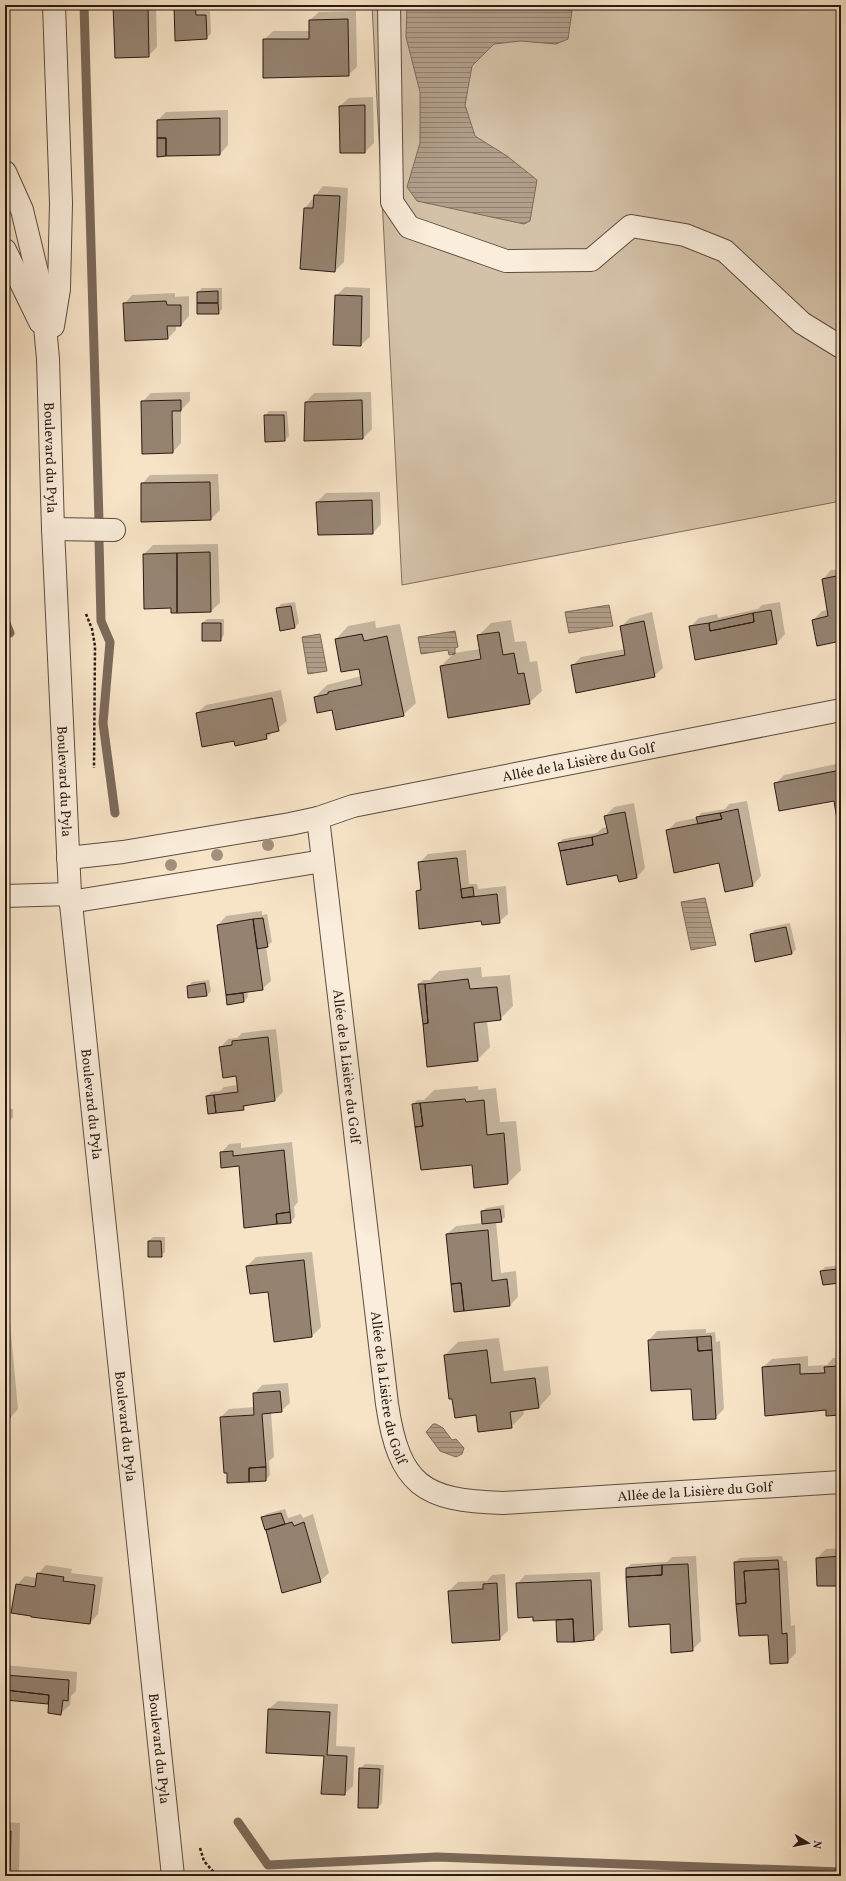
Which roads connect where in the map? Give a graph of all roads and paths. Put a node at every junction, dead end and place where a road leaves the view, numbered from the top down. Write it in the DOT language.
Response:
graph roads {
  1 [pos="54,5"];
  2 [pos="388,5"];
  3 [pos="5,172"];
  4 [pos="5,250"];
  5 [pos="44,330"];
  6 [pos="841,347"];
  7 [pos="48,359"];
  8 [pos="53,529"];
  9 [pos="114,530"];
  10 [pos="841,710"];
  11 [pos="318,818"];
  12 [pos="68,858"];
  13 [pos="323,861"];
  14 [pos="5,896"];
  15 [pos="70,898"];
  16 [pos="841,1482"];
  17 [pos="173,1876"];
  1 -- 7 [label="street"];
  2 -- 6 [label="street"];
  3 -- 5 [label="street"];
  4 -- 5 [label="street"];
  5 -- 7 [label="street, Boulevard du Pyla"];
  7 -- 8 [label="street, Boulevard du Pyla"];
  8 -- 9 [label="street"];
  8 -- 12 [label="street, Boulevard du Pyla"];
  10 -- 11 [label="street, Allée de la Lisière du Golf"];
  11 -- 12 [label="street, Allée de la Lisière du Golf"];
  11 -- 13 [label="street, Allée de la Lisière du Golf"];
  12 -- 15 [label="street, Boulevard du Pyla"];
  13 -- 15 [label="street"];
  13 -- 16 [label="street, Allée de la Lisière du Golf"];
  14 -- 15 [label="street"];
  15 -- 17 [label="street, Boulevard du Pyla"];
}
